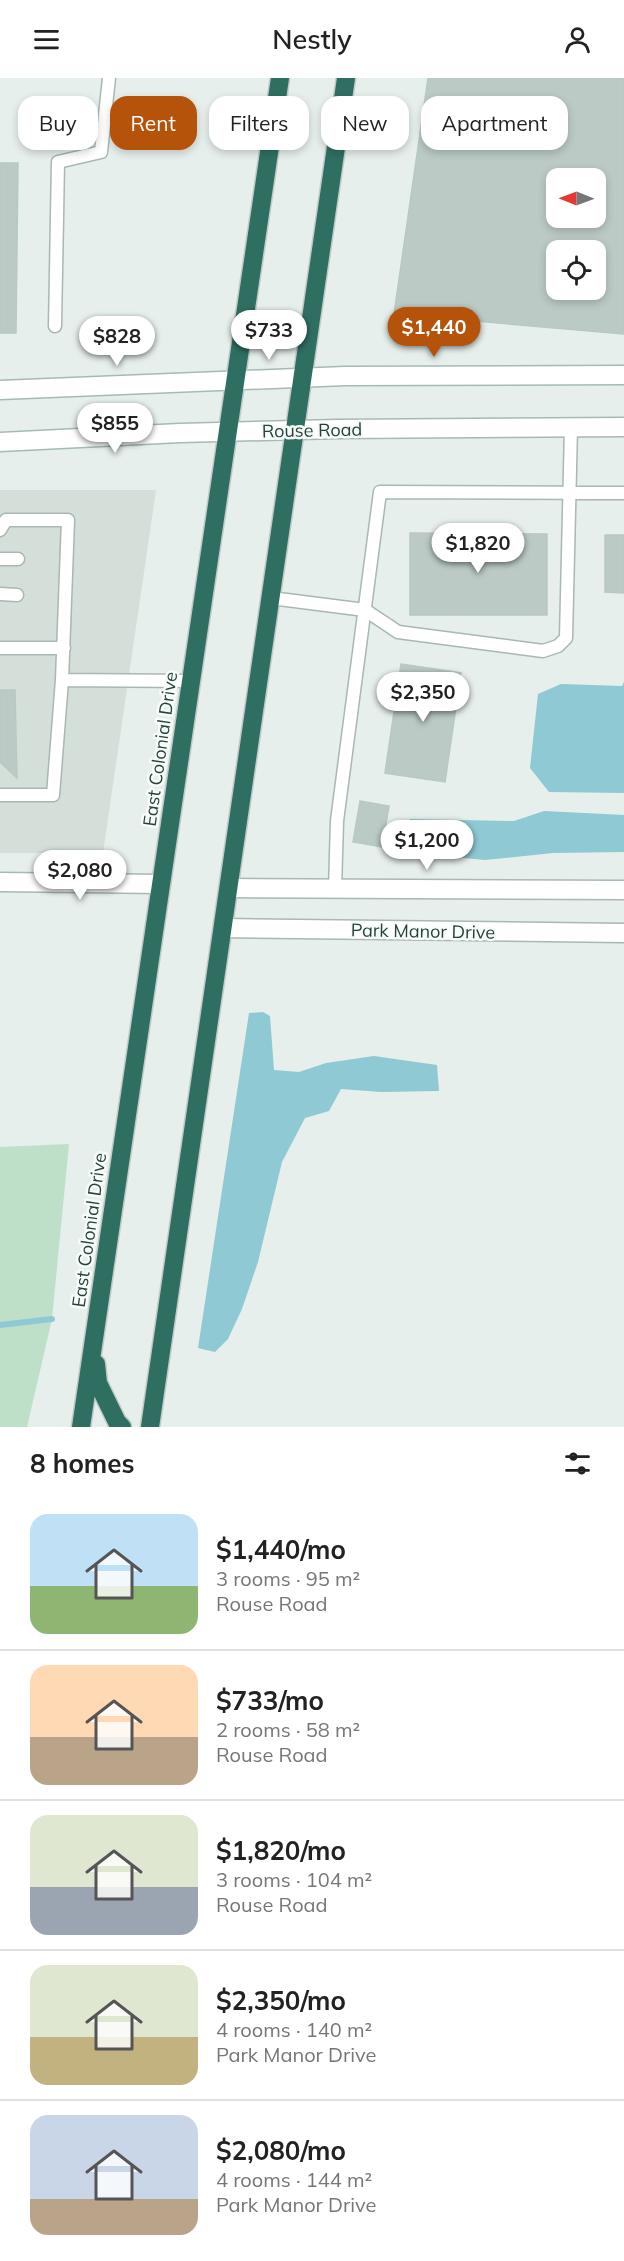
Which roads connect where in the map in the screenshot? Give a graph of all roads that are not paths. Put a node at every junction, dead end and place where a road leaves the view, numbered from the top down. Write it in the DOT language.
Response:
graph roads {
  1 [pos="109,78"];
  2 [pos="280,78"];
  3 [pos="346,78"];
  4 [pos="55,326"];
  5 [pos="624,375"];
  6 [pos="304,378"];
  7 [pos="236,380"];
  8 [pos="0,390"];
  9 [pos="571,427"];
  10 [pos="624,427"];
  11 [pos="296,430"];
  12 [pos="228,432"];
  13 [pos="0,442"];
  14 [pos="569,493"];
  15 [pos="624,493"];
  16 [pos="0,530"];
  17 [pos="0,559"];
  18 [pos="18,559"];
  19 [pos="52,559"];
  20 [pos="66,559"];
  21 [pos="0,594"];
  22 [pos="17,595"];
  23 [pos="52,595"];
  24 [pos="65,595"];
  25 [pos="271,598"];
  26 [pos="365,610"];
  27 [pos="0,648"];
  28 [pos="64,648"];
  29 [pos="62,680"];
  30 [pos="191,681"];
  31 [pos="0,795"];
  32 [pos="0,882"];
  33 [pos="161,884"];
  34 [pos="229,888"];
  35 [pos="335,889"];
  36 [pos="624,890"];
  37 [pos="223,928"];
  38 [pos="624,933"];
  39 [pos="94,1338"];
  40 [pos="81,1427"];
  41 [pos="122,1427"];
  42 [pos="150,1427"];
  1 -- 4 [label="lane"];
  2 -- 7 [label="highway, East Colonial Drive"];
  3 -- 6 [label="highway"];
  5 -- 6 [label="street"];
  6 -- 7 [label="street"];
  6 -- 11 [label="highway"];
  7 -- 8 [label="street"];
  7 -- 12 [label="highway, East Colonial Drive"];
  9 -- 10 [label="street, Rouse Road"];
  9 -- 11 [label="street, Rouse Road"];
  9 -- 14 [label="lane"];
  11 -- 12 [label="street, Rouse Road"];
  11 -- 25 [label="highway"];
  12 -- 13 [label="street, Rouse Road"];
  12 -- 30 [label="highway, East Colonial Drive"];
  14 -- 15 [label="lane"];
  14 -- 26 [label="lane"];
  14 -- 26 [label="lane"];
  16 -- 20 [label="lane"];
  17 -- 18 [label="lane"];
  19 -- 20 [label="lane"];
  20 -- 24 [label="lane"];
  21 -- 22 [label="lane"];
  23 -- 24 [label="lane"];
  24 -- 28 [label="lane"];
  25 -- 26 [label="lane"];
  25 -- 34 [label="highway"];
  26 -- 35 [label="lane"];
  27 -- 28 [label="lane"];
  28 -- 29 [label="lane"];
  29 -- 30 [label="lane"];
  29 -- 31 [label="lane"];
  30 -- 33 [label="highway, East Colonial Drive"];
  32 -- 33 [label="street"];
  33 -- 39 [label="highway, East Colonial Drive"];
  34 -- 35 [label="street"];
  34 -- 37 [label="highway"];
  35 -- 36 [label="street"];
  37 -- 38 [label="street, Park Manor Drive"];
  37 -- 42 [label="highway"];
  39 -- 40 [label="highway, East Colonial Drive"];
  39 -- 41 [label="highway"];
}
